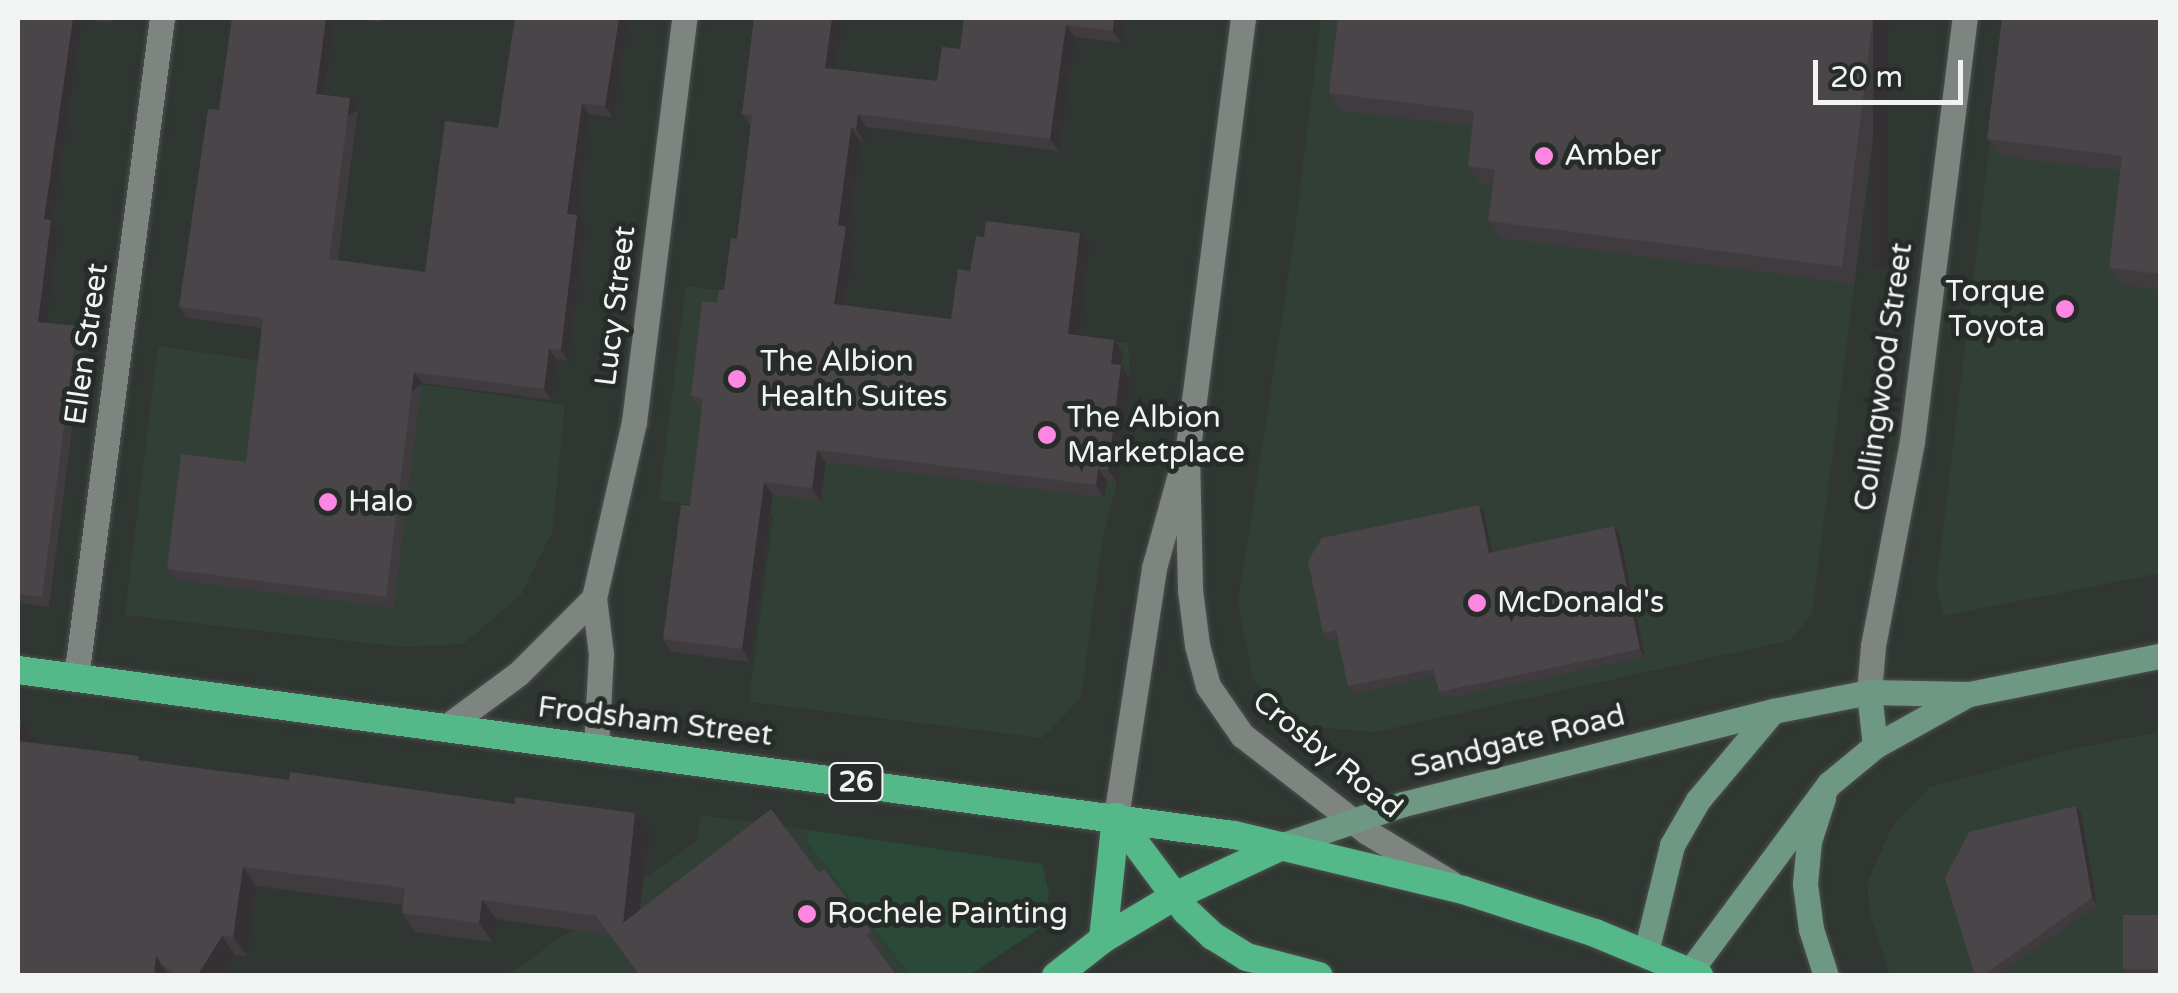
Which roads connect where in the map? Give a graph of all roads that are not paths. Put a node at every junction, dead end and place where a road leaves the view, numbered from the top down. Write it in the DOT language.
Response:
graph roads {
  1 [pos="162,18"];
  2 [pos="684,18"];
  3 [pos="1242,18"];
  4 [pos="1965,18"];
  5 [pos="1187,455"];
  6 [pos="594,598"];
  7 [pos="2160,656"];
  8 [pos="18,670"];
  9 [pos="76,678"];
  10 [pos="1870,692"];
  11 [pos="1969,694"];
  12 [pos="1772,712"];
  13 [pos="446,727"];
  14 [pos="1874,746"];
  15 [pos="596,748"];
  16 [pos="1829,784"];
  17 [pos="1116,817"];
  18 [pos="1350,820"];
  19 [pos="1284,846"];
  20 [pos="1463,890"];
  21 [pos="1174,896"];
  22 [pos="1103,939"];
  23 [pos="1643,964"];
  24 [pos="1692,974"];
  25 [pos="1056,976"];
  26 [pos="1319,976"];
  27 [pos="1826,976"];
  1 -- 9 [label="street, Ellen Street"];
  2 -- 6 [label="street, Lucy Street"];
  3 -- 5 [label="street, Crosby Road"];
  4 -- 10 [label="street, Collingwood Street"];
  5 -- 17 [label="street, Crosby Road"];
  5 -- 18 [label="street, Crosby Road"];
  6 -- 13 [label="street"];
  6 -- 15 [label="street, Lucy Street"];
  7 -- 11 [label="main road, Sandgate Road"];
  8 -- 9 [label="highway, Frodsham Street / 26"];
  9 -- 13 [label="highway, Frodsham Street / 26"];
  10 -- 11 [label="main road, Sandgate Road"];
  10 -- 12 [label="main road, Sandgate Road"];
  10 -- 14 [label="main road, Collingwood Street"];
  11 -- 14 [label="main road, Sandgate Road"];
  12 -- 18 [label="main road, Sandgate Road"];
  12 -- 23 [label="main road"];
  13 -- 15 [label="highway, Frodsham Street / 26"];
  14 -- 16 [label="main road, Sandgate Road"];
  15 -- 17 [label="highway, Frodsham Street / 26"];
  16 -- 24 [label="main road, Sandgate Road"];
  16 -- 27 [label="main road"];
  17 -- 19 [label="highway, Frodsham Street / 26"];
  17 -- 21 [label="highway"];
  17 -- 22 [label="highway"];
  18 -- 19 [label="main road, Sandgate Road"];
  18 -- 20 [label="street, Crosby Road"];
  19 -- 20 [label="highway, 26"];
  19 -- 21 [label="highway, Sandgate Road"];
  20 -- 23 [label="highway, 26"];
  21 -- 22 [label="highway, Sandgate Road"];
  21 -- 26 [label="highway"];
  22 -- 25 [label="highway, Sandgate Road"];
  23 -- 24 [label="highway, 26"];
}
